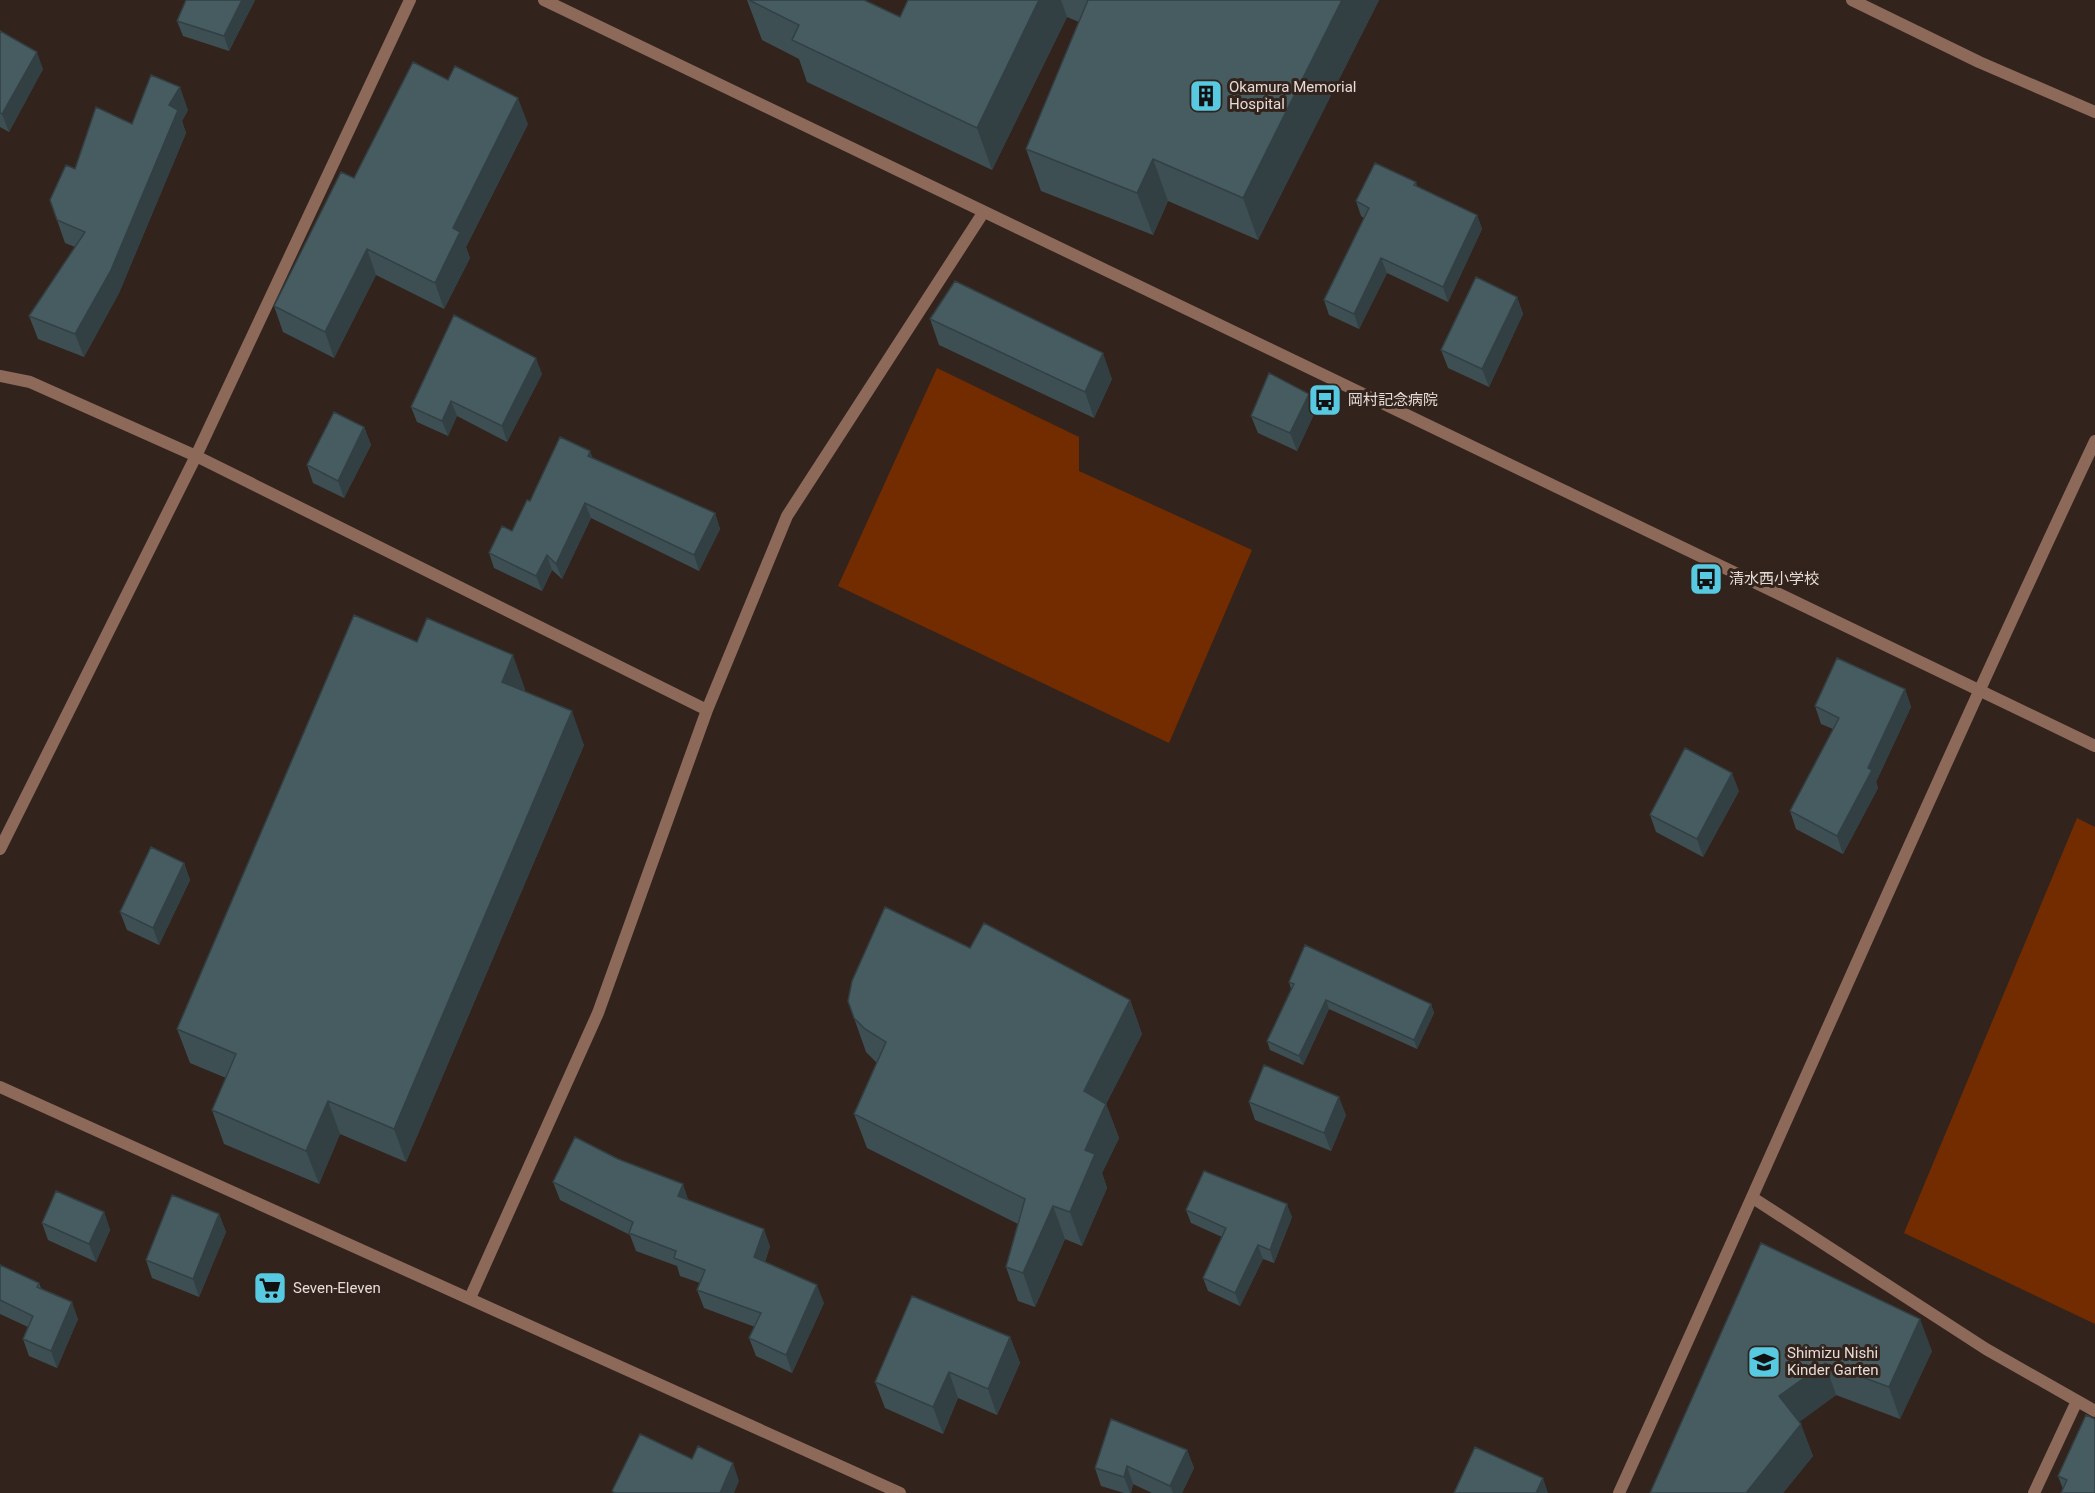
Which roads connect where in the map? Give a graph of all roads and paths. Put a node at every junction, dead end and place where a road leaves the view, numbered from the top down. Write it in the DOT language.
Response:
graph roads {
  1 [pos="410,0"];
  2 [pos="544,0"];
  3 [pos="1852,0"];
  4 [pos="2095,112"];
  5 [pos="983,213"];
  6 [pos="0,376"];
  7 [pos="2095,441"];
  8 [pos="196,456"];
  9 [pos="1977,691"];
  10 [pos="706,710"];
  11 [pos="2095,746"];
  12 [pos="0,849"];
  13 [pos="0,1087"];
  14 [pos="1753,1198"];
  15 [pos="470,1298"];
  16 [pos="2076,1403"];
  17 [pos="2095,1411"];
  18 [pos="900,1493"];
  19 [pos="1619,1493"];
  20 [pos="2034,1493"];
  1 -- 8 [label="street"];
  2 -- 5 [label="street"];
  3 -- 4 [label="street"];
  5 -- 9 [label="street"];
  5 -- 10 [label="street"];
  6 -- 8 [label="street"];
  7 -- 9 [label="street"];
  8 -- 10 [label="street"];
  8 -- 12 [label="street"];
  9 -- 11 [label="street"];
  9 -- 14 [label="street"];
  10 -- 15 [label="street"];
  13 -- 15 [label="street"];
  14 -- 16 [label="street"];
  14 -- 19 [label="street"];
  15 -- 18 [label="street"];
  16 -- 17 [label="street"];
  16 -- 20 [label="street"];
}
